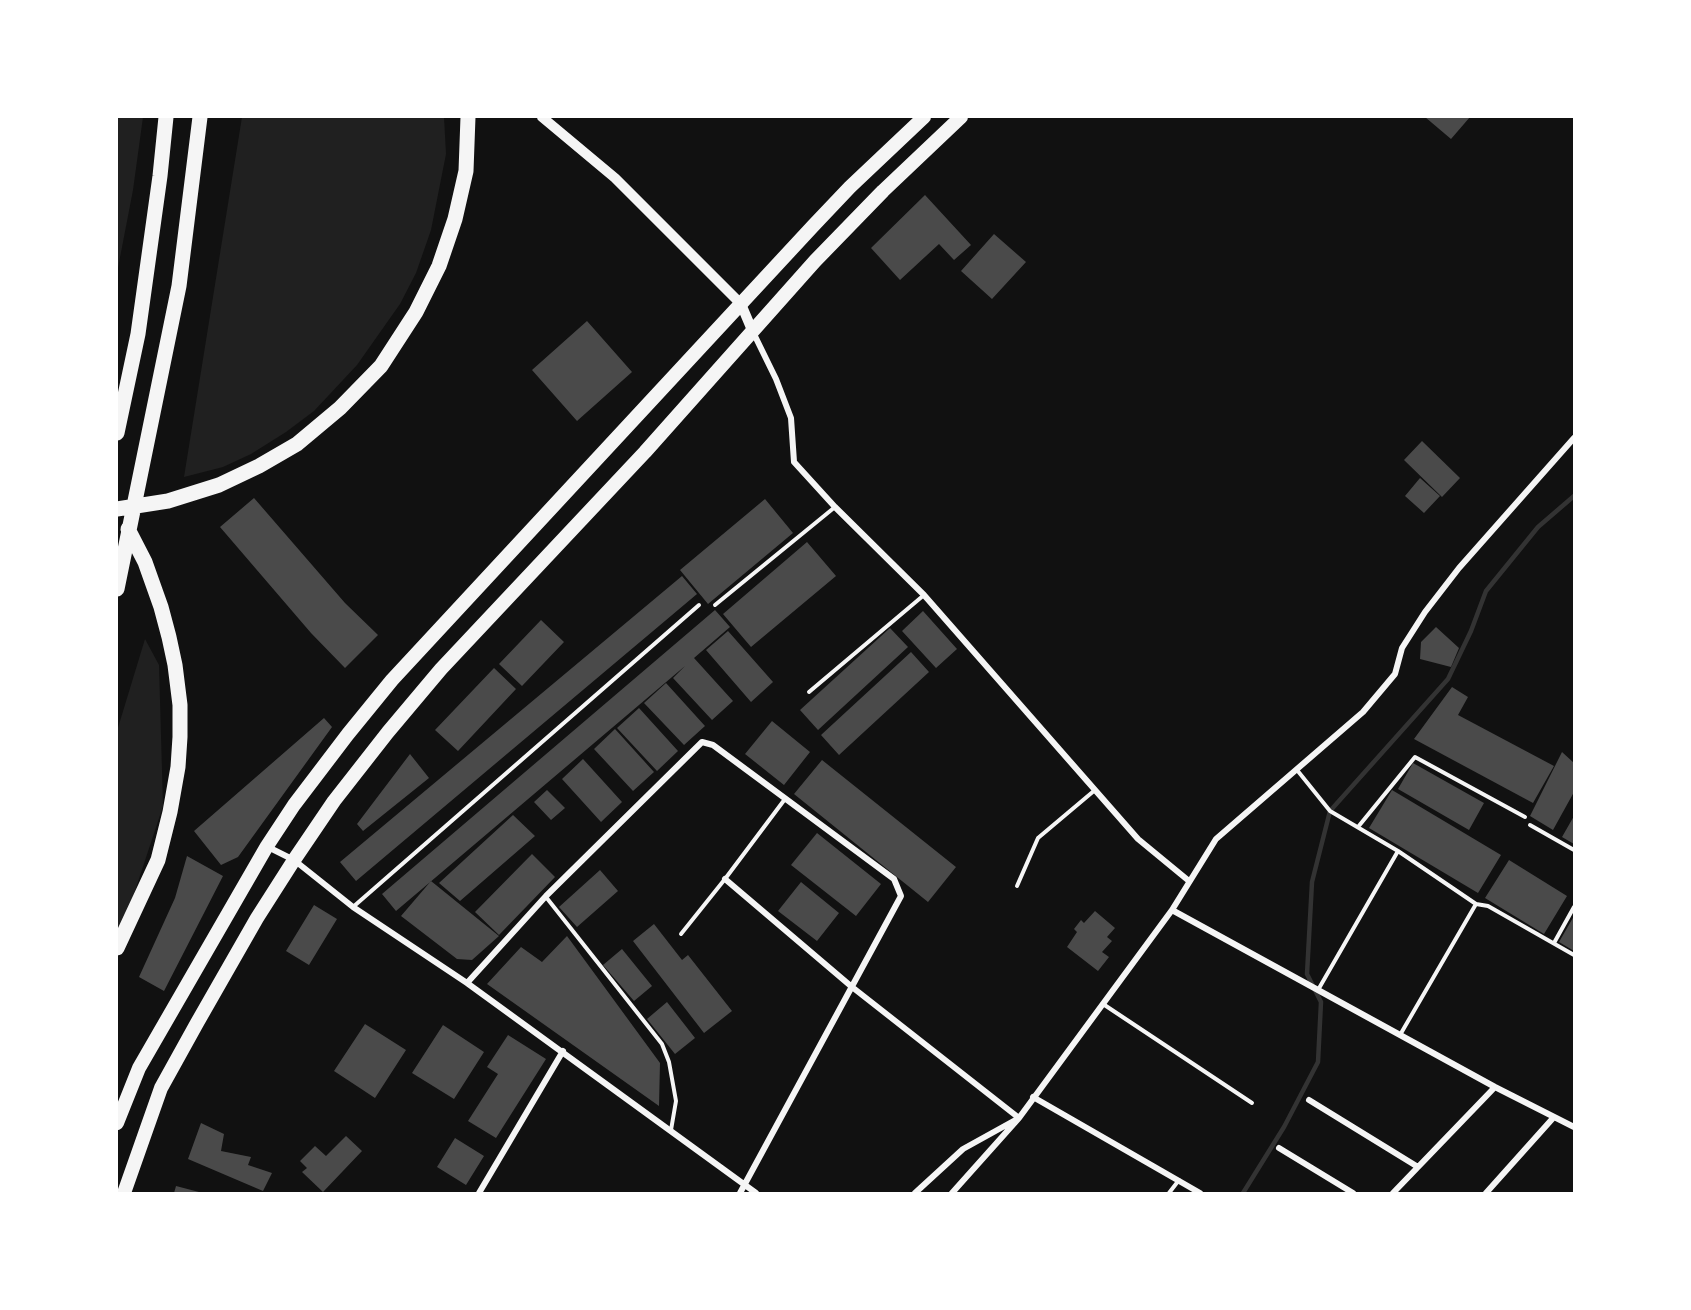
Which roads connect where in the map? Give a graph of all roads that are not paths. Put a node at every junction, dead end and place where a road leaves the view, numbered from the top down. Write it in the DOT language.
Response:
graph roads {
  1 [pos="166,117"];
  2 [pos="200,117"];
  3 [pos="468,117"];
  4 [pos="542,117"];
  5 [pos="924,117"];
  6 [pos="961,117"];
  7 [pos="741,304"];
  8 [pos="752,330"];
  9 [pos="117,433"];
  10 [pos="1574,438"];
  11 [pos="835,507"];
  12 [pos="117,508"];
  13 [pos="117,589"];
  14 [pos="924,595"];
  15 [pos="699,605"];
  16 [pos="715,605"];
  17 [pos="809,692"];
  18 [pos="1297,770"];
  19 [pos="1095,790"];
  20 [pos="785,798"];
  21 [pos="1525,817"];
  22 [pos="1530,825"];
  23 [pos="1358,827"];
  24 [pos="267,846"];
  25 [pos="1574,850"];
  26 [pos="1398,851"];
  27 [pos="294,860"];
  28 [pos="725,879"];
  29 [pos="1189,881"];
  30 [pos="1017,886"];
  31 [pos="546,897"];
  32 [pos="1476,904"];
  33 [pos="353,907"];
  34 [pos="1574,907"];
  35 [pos="1172,910"];
  36 [pos="681,934"];
  37 [pos="1554,943"];
  38 [pos="117,948"];
  39 [pos="1574,955"];
  40 [pos="467,983"];
  41 [pos="852,987"];
  42 [pos="1318,990"];
  43 [pos="1102,1003"];
  44 [pos="1400,1035"];
  45 [pos="563,1051"];
  46 [pos="1496,1087"];
  47 [pos="1033,1097"];
  48 [pos="1309,1100"];
  49 [pos="1252,1103"];
  50 [pos="1554,1117"];
  51 [pos="1019,1118"];
  52 [pos="117,1122"];
  53 [pos="1574,1127"];
  54 [pos="671,1130"];
  55 [pos="1279,1148"];
  56 [pos="1418,1167"];
  57 [pos="1179,1179"];
  58 [pos="745,1185"];
  59 [pos="124,1193"];
  60 [pos="479,1193"];
  61 [pos="740,1193"];
  62 [pos="756,1193"];
  63 [pos="915,1193"];
  64 [pos="952,1193"];
  65 [pos="1169,1193"];
  66 [pos="1200,1193"];
  67 [pos="1353,1193"];
  68 [pos="1393,1193"];
  69 [pos="1486,1193"];
  1 -- 9 [label="highway"];
  2 -- 13 [label="highway"];
  3 -- 12 [label="highway"];
  4 -- 7 [label="street"];
  5 -- 7 [label="main road"];
  6 -- 8 [label="main road"];
  7 -- 8 [label="street"];
  7 -- 24 [label="main road"];
  8 -- 11 [label="street"];
  8 -- 27 [label="main road"];
  10 -- 18 [label="street"];
  11 -- 14 [label="street"];
  11 -- 16 [label="lane"];
  12 -- 38 [label="highway"];
  14 -- 17 [label="lane"];
  14 -- 19 [label="street"];
  15 -- 33 [label="lane"];
  18 -- 23 [label="lane"];
  18 -- 29 [label="street"];
  19 -- 29 [label="street"];
  19 -- 30 [label="lane"];
  20 -- 28 [label="lane"];
  20 -- 31 [label="street"];
  20 -- 41 [label="street"];
  21 -- 23 [label="lane"];
  22 -- 25 [label="lane"];
  23 -- 26 [label="lane"];
  24 -- 27 [label="street"];
  24 -- 52 [label="main road"];
  26 -- 32 [label="lane"];
  26 -- 42 [label="lane"];
  27 -- 33 [label="street"];
  27 -- 59 [label="main road"];
  28 -- 36 [label="lane"];
  28 -- 41 [label="street"];
  29 -- 35 [label="street"];
  31 -- 40 [label="street"];
  31 -- 54 [label="lane"];
  32 -- 37 [label="lane"];
  32 -- 44 [label="lane"];
  33 -- 40 [label="street"];
  34 -- 37 [label="lane"];
  35 -- 42 [label="street"];
  35 -- 43 [label="street"];
  37 -- 39 [label="lane"];
  40 -- 45 [label="street"];
  41 -- 51 [label="street"];
  41 -- 58 [label="street"];
  42 -- 44 [label="street"];
  43 -- 47 [label="street"];
  43 -- 49 [label="lane"];
  44 -- 46 [label="street"];
  45 -- 54 [label="street"];
  45 -- 60 [label="street"];
  46 -- 50 [label="street"];
  46 -- 56 [label="street"];
  47 -- 51 [label="street"];
  47 -- 57 [label="street"];
  48 -- 56 [label="street"];
  50 -- 53 [label="street"];
  50 -- 69 [label="street"];
  51 -- 63 [label="street"];
  51 -- 64 [label="street"];
  54 -- 58 [label="street"];
  55 -- 67 [label="street"];
  56 -- 68 [label="street"];
  57 -- 65 [label="lane"];
  57 -- 66 [label="street"];
  58 -- 61 [label="street"];
  58 -- 62 [label="street"];
}
